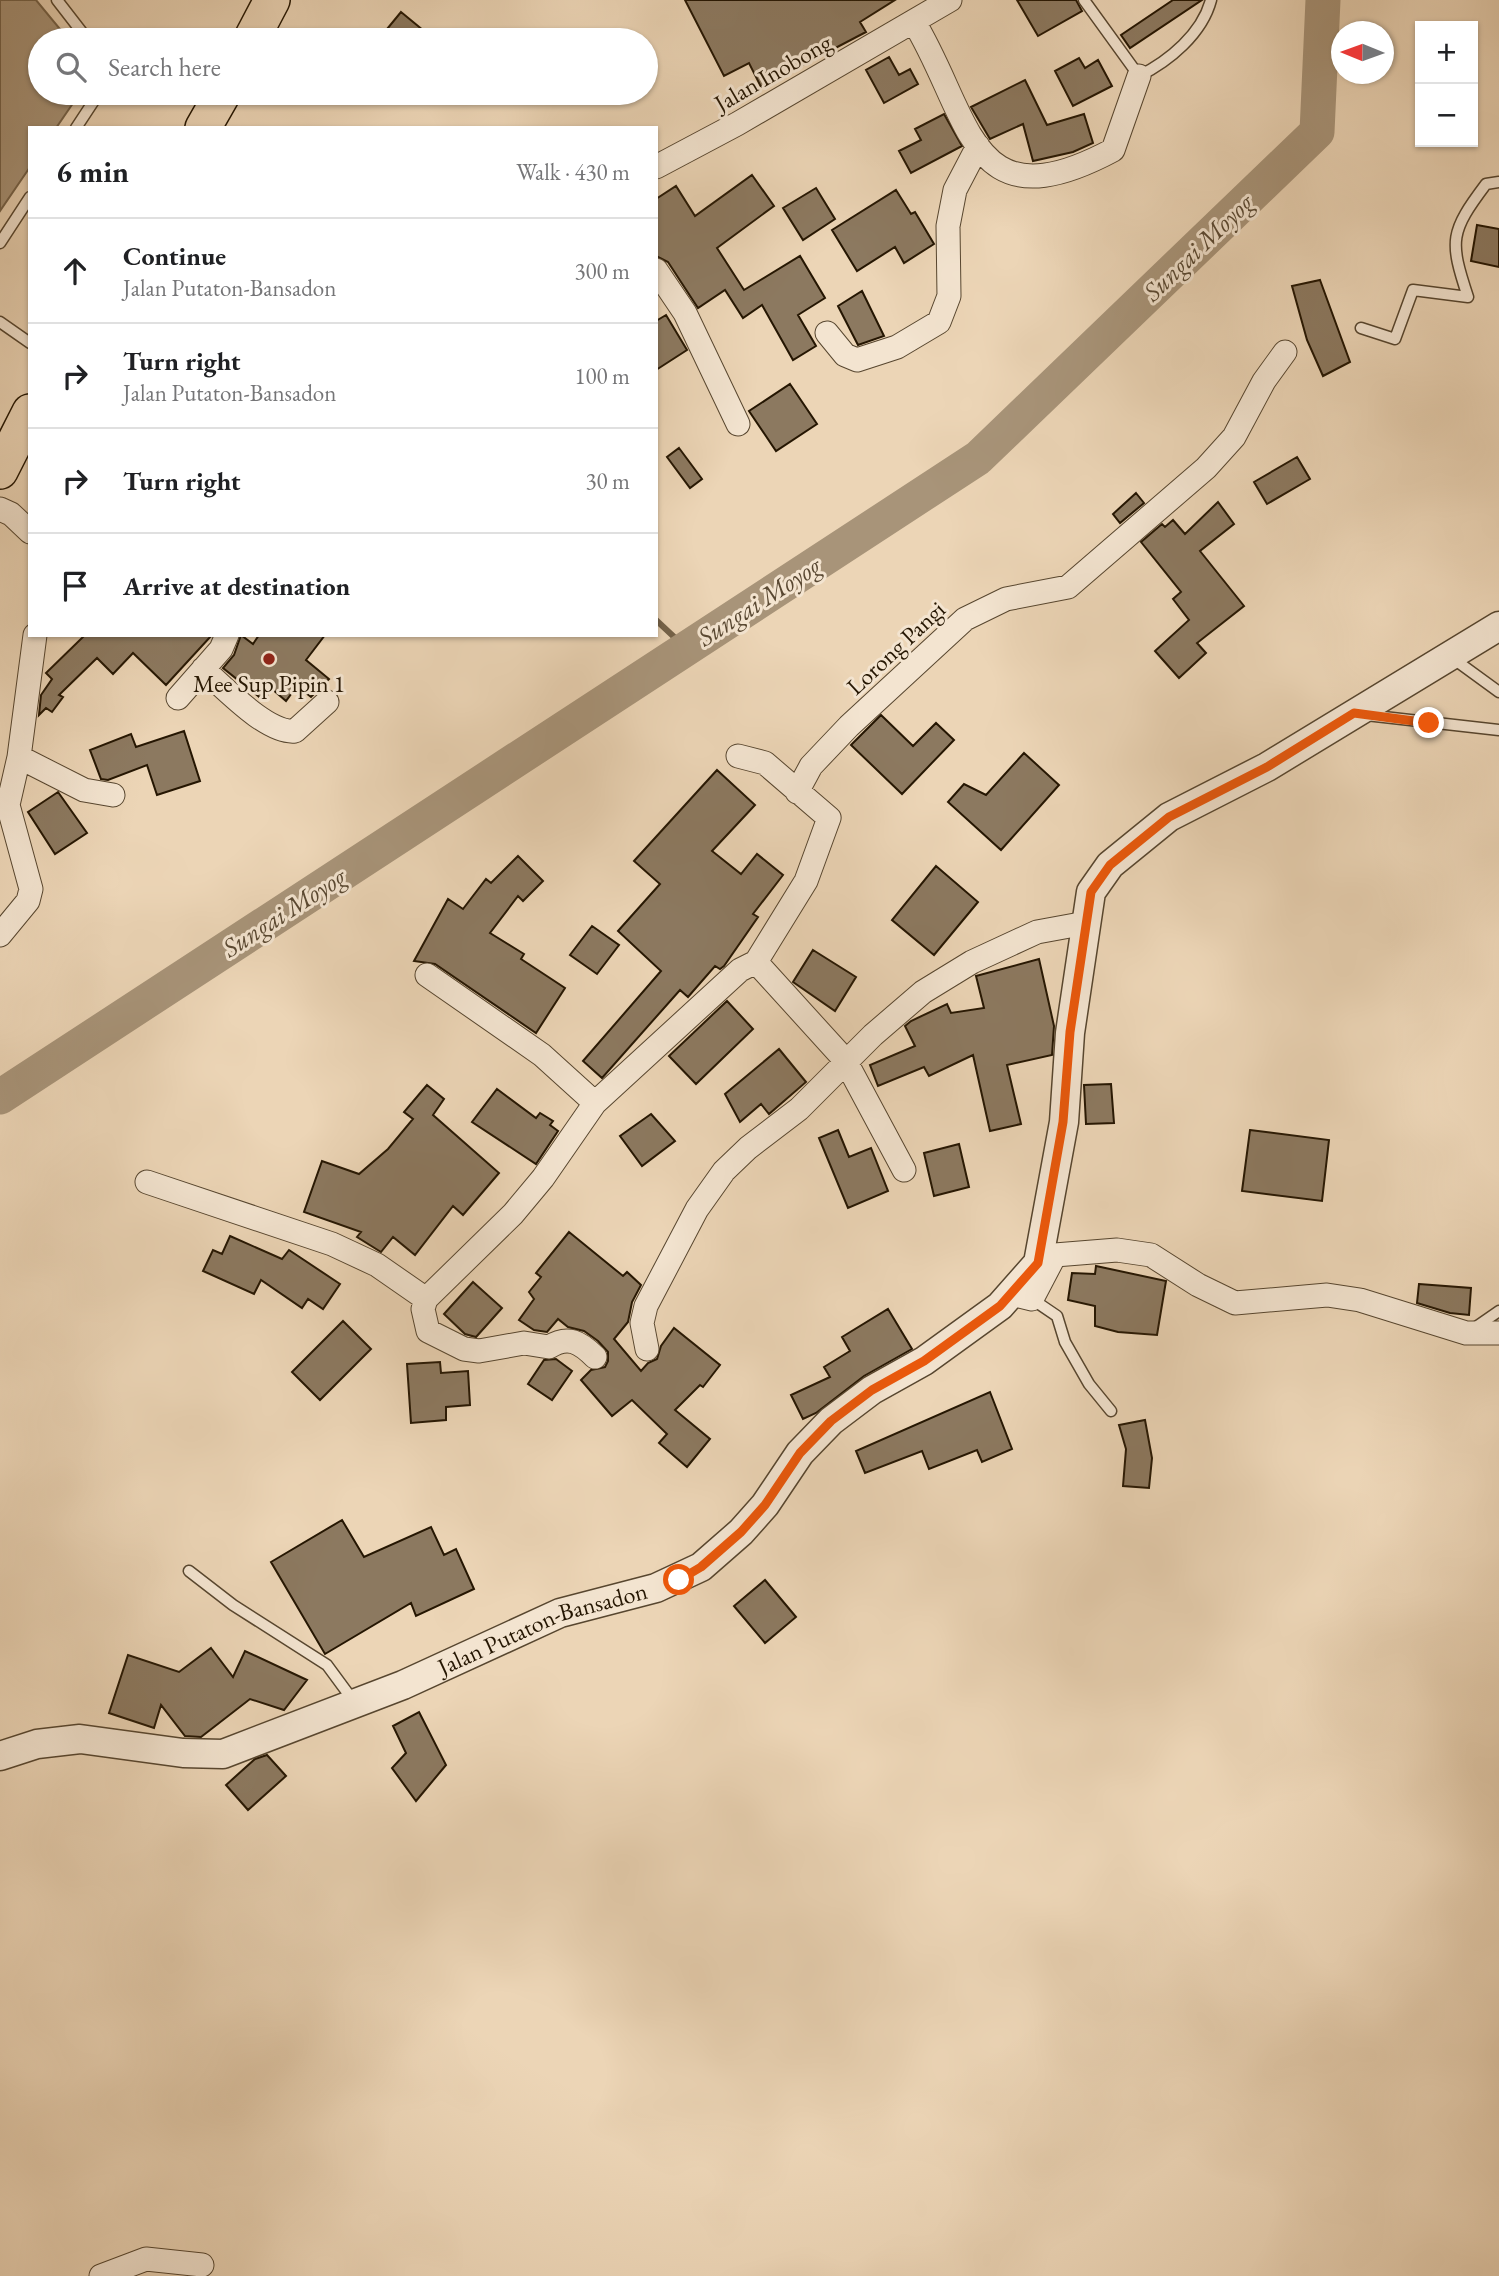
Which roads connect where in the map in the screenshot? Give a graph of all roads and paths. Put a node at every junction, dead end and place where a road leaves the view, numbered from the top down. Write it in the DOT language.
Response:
graph roads {
  1 [pos="57,0"];
  2 [pos="272,0"];
  3 [pos="950,0"];
  4 [pos="1084,0"];
  5 [pos="1211,0"];
  6 [pos="914,22"];
  7 [pos="79,28"];
  8 [pos="257,28"];
  9 [pos="1139,76"];
  10 [pos="91,105"];
  11 [pos="216,105"];
  12 [pos="77,126"];
  13 [pos="204,126"];
  14 [pos="978,146"];
  15 [pos="658,166"];
  16 [pos="1499,182"];
  17 [pos="28,200"];
  18 [pos="0,243"];
  19 [pos="658,273"];
  20 [pos="0,322"];
  21 [pos="1361,328"];
  22 [pos="827,333"];
  23 [pos="28,342"];
  24 [pos="1285,352"];
  25 [pos="28,416"];
  26 [pos="738,424"];
  27 [pos="0,471"];
  28 [pos="0,509"];
  29 [pos="28,530"];
  30 [pos="1499,626"];
  31 [pos="35,637"];
  32 [pos="226,637"];
  33 [pos="1448,655"];
  34 [pos="204,670"];
  35 [pos="1499,692"];
  36 [pos="178,698"];
  37 [pos="327,702"];
  38 [pos="1354,713"];
  39 [pos="1499,730"];
  40 [pos="738,756"];
  41 [pos="19,757"];
  42 [pos="797,792"];
  43 [pos="113,795"];
  44 [pos="1086,923"];
  45 [pos="0,935"];
  46 [pos="756,962"];
  47 [pos="426,975"];
  48 [pos="845,1060"];
  49 [pos="595,1103"];
  50 [pos="904,1170"];
  51 [pos="147,1182"];
  52 [pos="1022,1296"];
  53 [pos="426,1299"];
  54 [pos="1499,1311"];
  55 [pos="1466,1333"];
  56 [pos="1499,1333"];
  57 [pos="648,1349"];
  58 [pos="595,1357"];
  59 [pos="1111,1411"];
  60 [pos="189,1571"];
  61 [pos="355,1703"];
  62 [pos="0,1756"];
  63 [pos="202,2265"];
  64 [pos="101,2276"];
  1 -- 7 [label="lane"];
  2 -- 8 [label="main road"];
  3 -- 6 [label="street, Jalan Inobong"];
  4 -- 9 [label="lane"];
  5 -- 9 [label="lane"];
  6 -- 14 [label="street"];
  6 -- 15 [label="street, Jalan Inobong"];
  9 -- 14 [label="street"];
  10 -- 12 [label="lane"];
  11 -- 13 [label="main road"];
  14 -- 22 [label="street"];
  16 -- 21 [label="lane"];
  17 -- 18 [label="lane"];
  19 -- 26 [label="street"];
  20 -- 23 [label="lane"];
  24 -- 42 [label="street, Lorong Pangi"];
  25 -- 27 [label="main road"];
  28 -- 29 [label="street"];
  30 -- 33 [label="street, Jalan Putaton-Bansadon"];
  31 -- 41 [label="street"];
  32 -- 34 [label="street"];
  33 -- 35 [label="lane"];
  33 -- 38 [label="street, Jalan Putaton-Bansadon"];
  34 -- 36 [label="street"];
  34 -- 37 [label="street"];
  38 -- 39 [label="lane"];
  38 -- 44 [label="street, Jalan Putaton-Bansadon"];
  40 -- 42 [label="street"];
  41 -- 43 [label="street"];
  41 -- 45 [label="street"];
  42 -- 46 [label="street"];
  44 -- 48 [label="street"];
  44 -- 52 [label="street, Jalan Putaton-Bansadon"];
  46 -- 48 [label="street"];
  46 -- 49 [label="street"];
  47 -- 49 [label="street"];
  48 -- 50 [label="street"];
  48 -- 57 [label="street"];
  49 -- 53 [label="street"];
  51 -- 53 [label="street"];
  52 -- 55 [label="street"];
  52 -- 59 [label="lane"];
  52 -- 61 [label="street, Jalan Putaton-Bansadon"];
  53 -- 58 [label="street"];
  54 -- 55 [label="lane"];
  55 -- 56 [label="street"];
  60 -- 61 [label="lane"];
  61 -- 62 [label="street, Jalan Putaton-Bansadon"];
  63 -- 64 [label="street"];
}
